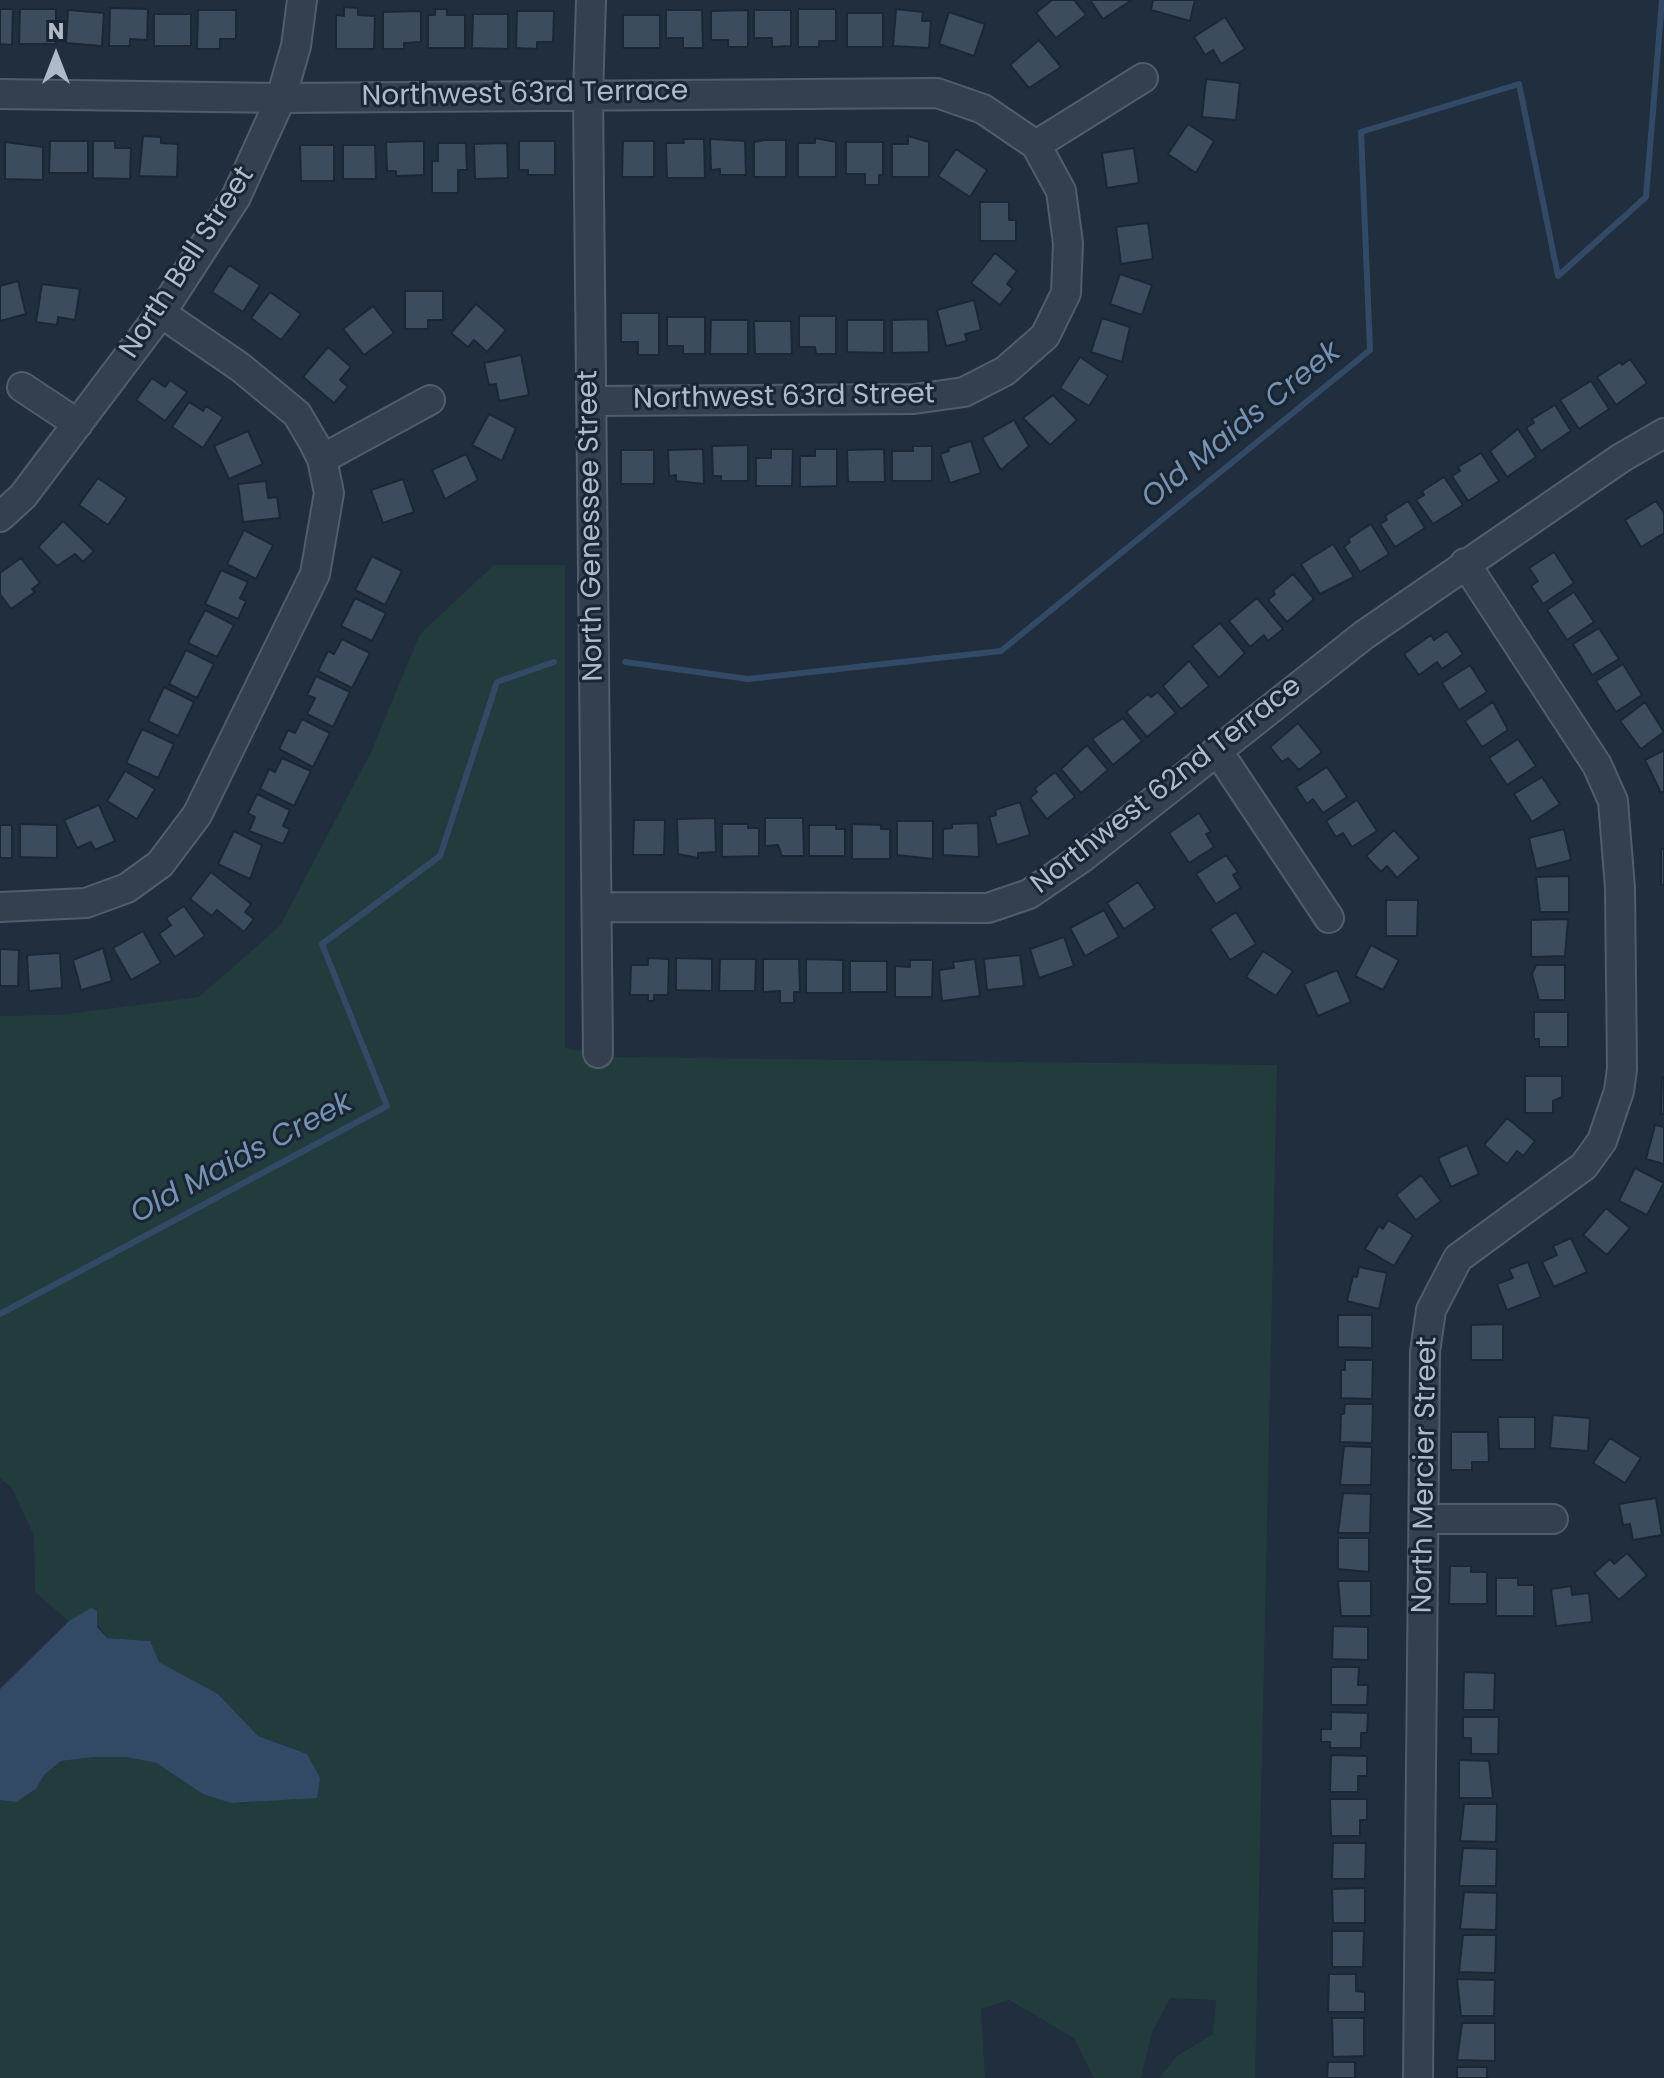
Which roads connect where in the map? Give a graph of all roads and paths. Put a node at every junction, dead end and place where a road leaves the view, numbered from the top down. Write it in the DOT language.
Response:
graph roads {
  1 [pos="302,0"];
  2 [pos="591,0"];
  3 [pos="1143,78"];
  4 [pos="0,94"];
  5 [pos="588,95"];
  6 [pos="281,98"];
  7 [pos="1036,145"];
  8 [pos="161,313"];
  9 [pos="22,387"];
  10 [pos="430,400"];
  11 [pos="591,401"];
  12 [pos="78,424"];
  13 [pos="1664,433"];
  14 [pos="322,459"];
  15 [pos="0,517"];
  16 [pos="1465,563"];
  17 [pos="1217,750"];
  18 [pos="597,907"];
  19 [pos="12,908"];
  20 [pos="1329,918"];
  21 [pos="598,1053"];
  22 [pos="1424,1519"];
  23 [pos="1553,1519"];
  24 [pos="1418,2078"];
  1 -- 6 [label="street, North Bell Street"];
  2 -- 5 [label="street, North Genessee Street"];
  3 -- 7 [label="street"];
  4 -- 6 [label="street, Northwest 63rd Terrace"];
  5 -- 6 [label="street, Northwest 63rd Terrace"];
  5 -- 7 [label="street, Northwest 63rd Terrace"];
  5 -- 11 [label="street, North Genessee Street"];
  6 -- 8 [label="street, North Bell Street"];
  7 -- 11 [label="street, Northwest 63rd Street"];
  8 -- 12 [label="street, North Bell Street"];
  8 -- 14 [label="street"];
  9 -- 12 [label="street"];
  10 -- 14 [label="street"];
  11 -- 18 [label="street, North Genessee Street"];
  12 -- 15 [label="street, North Bell Street"];
  13 -- 16 [label="street, Northwest 62nd Terrace"];
  14 -- 19 [label="street"];
  16 -- 17 [label="street, Northwest 62nd Terrace"];
  16 -- 22 [label="street, North Mercier Street"];
  17 -- 18 [label="street, Northwest 62nd Terrace"];
  17 -- 20 [label="street"];
  18 -- 21 [label="street, North Genessee Street"];
  22 -- 23 [label="street"];
  22 -- 24 [label="street, North Mercier Street"];
}
